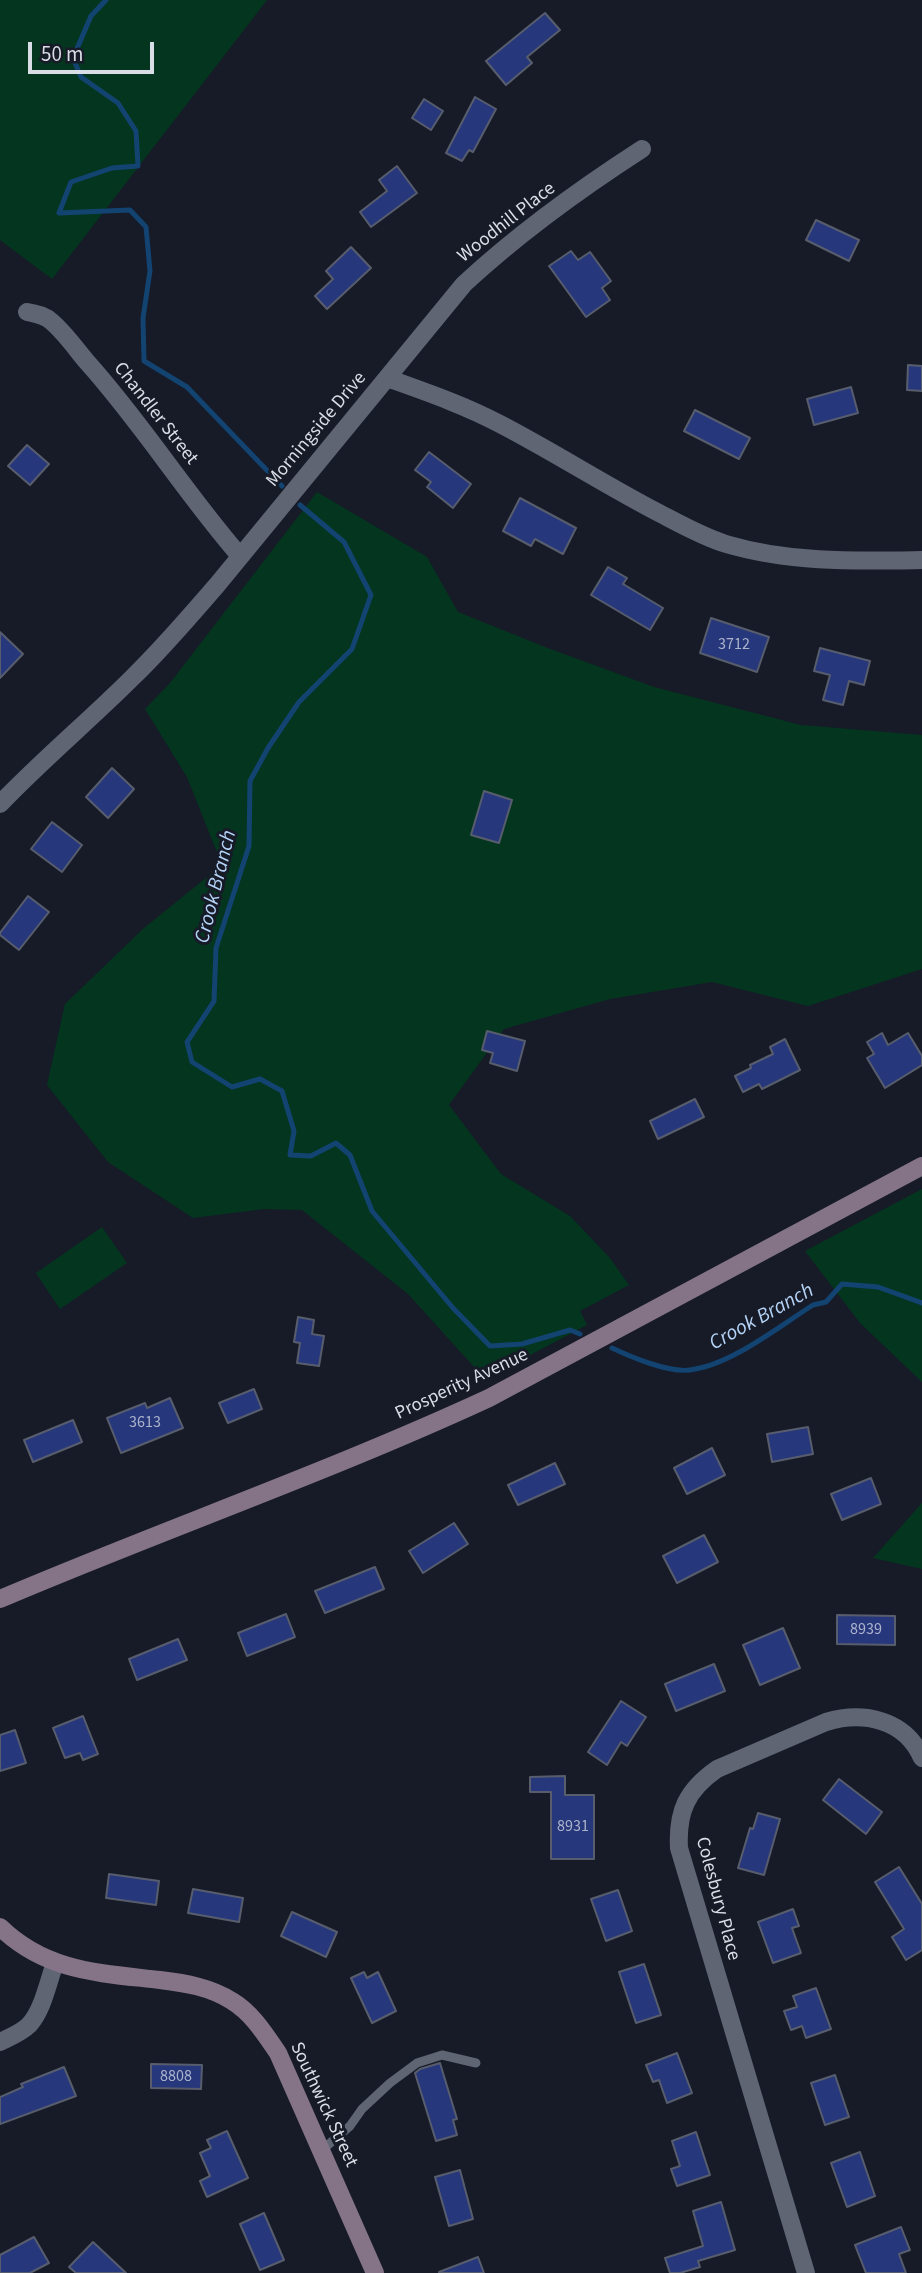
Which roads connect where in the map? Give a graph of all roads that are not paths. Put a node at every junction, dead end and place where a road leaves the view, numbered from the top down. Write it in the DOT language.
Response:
graph roads {
  1 [pos="642,149"];
  2 [pos="27,312"];
  3 [pos="387,378"];
  4 [pos="240,556"];
  5 [pos="922,561"];
  6 [pos="0,804"];
  7 [pos="922,1166"];
  8 [pos="0,1599"];
  9 [pos="922,1758"];
  10 [pos="0,1927"];
  11 [pos="55,1963"];
  12 [pos="0,2042"];
  13 [pos="476,2063"];
  14 [pos="322,2150"];
  15 [pos="375,2273"];
  16 [pos="806,2273"];
  1 -- 3 [label="street, Woodhill Place"];
  2 -- 4 [label="street, Chandler Street"];
  3 -- 4 [label="street, Morningside Drive"];
  3 -- 5 [label="street, Morningside Drive"];
  4 -- 6 [label="street, Morningside Drive"];
  7 -- 8 [label="main road, Prosperity Avenue"];
  9 -- 16 [label="street, Colesbury Place"];
  10 -- 11 [label="main road, Southwick Street"];
  11 -- 12 [label="street"];
  11 -- 14 [label="main road, Southwick Street"];
  13 -- 14 [label="lane"];
  14 -- 15 [label="main road, Southwick Street"];
}
